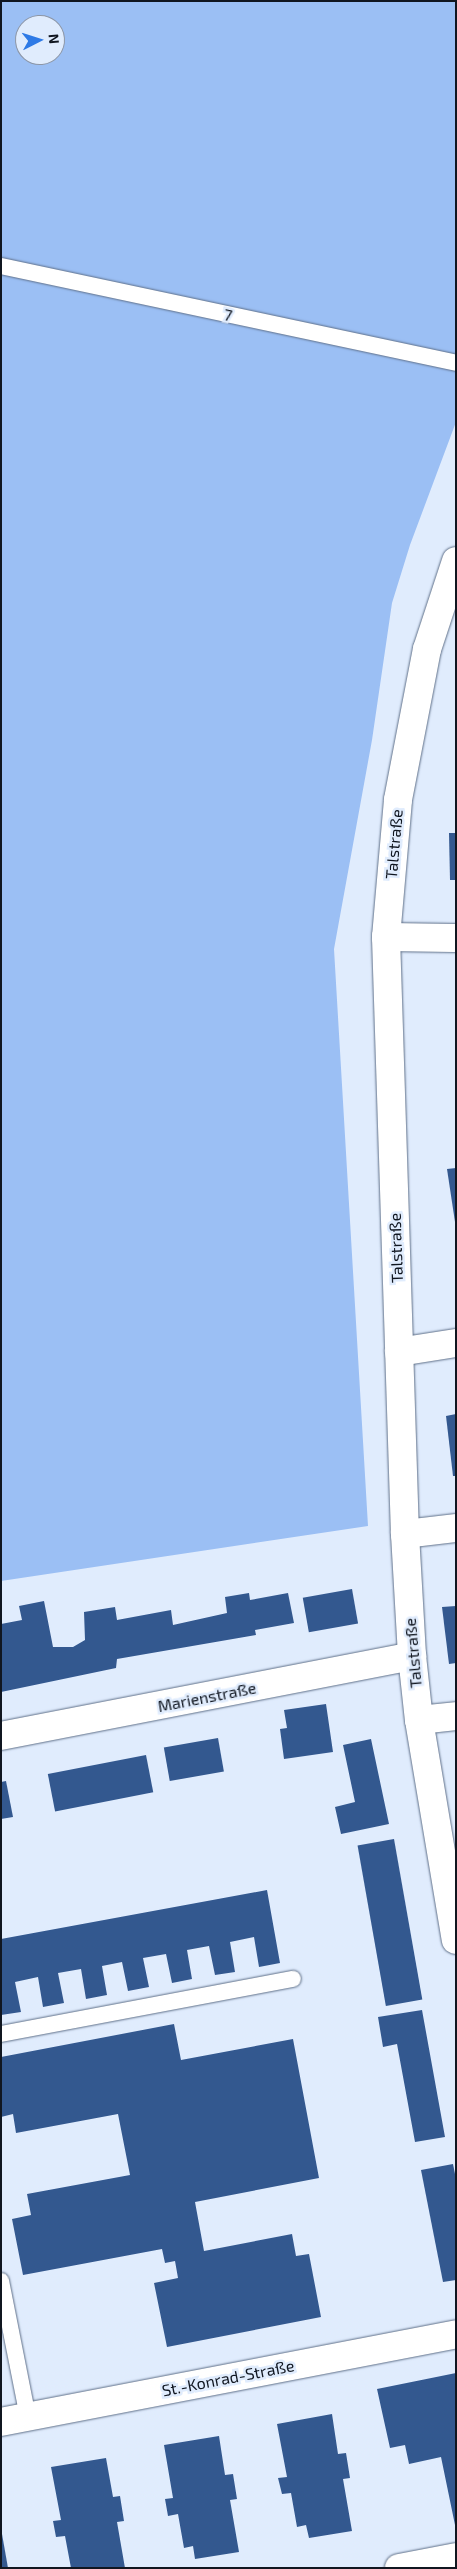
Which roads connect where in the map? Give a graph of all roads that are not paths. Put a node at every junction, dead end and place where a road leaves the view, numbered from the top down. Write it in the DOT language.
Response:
graph roads {
  1 [pos="1,266"];
  2 [pos="456,363"];
  3 [pos="456,561"];
  4 [pos="386,937"];
  5 [pos="456,938"];
  6 [pos="456,1343"];
  7 [pos="399,1352"];
  8 [pos="456,1528"];
  9 [pos="405,1534"];
  10 [pos="412,1656"];
  11 [pos="456,1716"];
  12 [pos="419,1720"];
  13 [pos="1,1736"];
  14 [pos="455,1930"];
  15 [pos="293,1979"];
  16 [pos="1,2034"];
  17 [pos="1,2281"];
  18 [pos="456,2334"];
  19 [pos="28,2417"];
  20 [pos="1,2422"];
  21 [pos="456,2557"];
  22 [pos="399,2568"];
  1 -- 2 [label="lane, 7"];
  3 -- 4 [label="street, Talstraße"];
  4 -- 5 [label="street"];
  4 -- 7 [label="street, Talstraße"];
  6 -- 7 [label="street"];
  7 -- 9 [label="street, Talstraße"];
  8 -- 9 [label="street"];
  9 -- 10 [label="street, Talstraße"];
  10 -- 12 [label="street, Talstraße"];
  10 -- 13 [label="street, Marienstraße"];
  11 -- 12 [label="street"];
  12 -- 14 [label="street, Talstraße"];
  15 -- 16 [label="lane"];
  17 -- 19 [label="lane"];
  18 -- 19 [label="street, St.-Konrad-Straße"];
  19 -- 20 [label="street, St.-Konrad-Straße"];
  21 -- 22 [label="street"];
}
